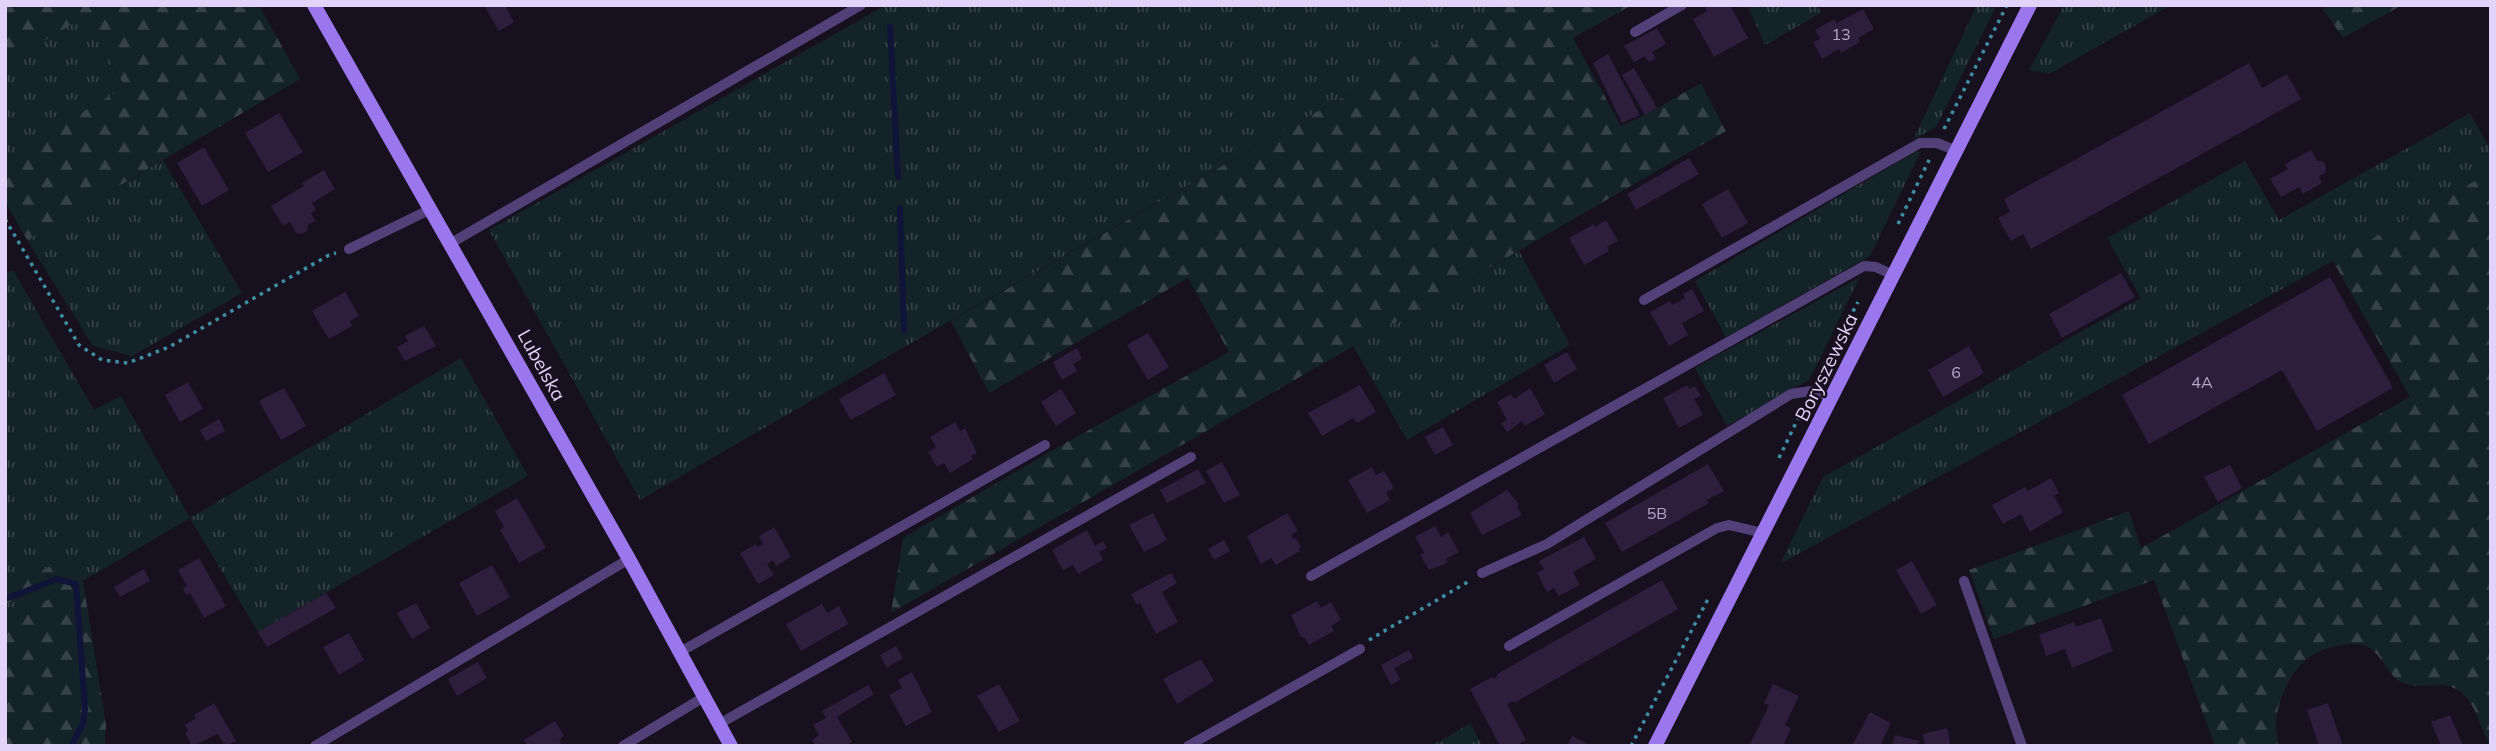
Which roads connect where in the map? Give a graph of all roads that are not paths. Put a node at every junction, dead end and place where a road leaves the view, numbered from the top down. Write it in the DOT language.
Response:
graph roads {
  1 [pos="314,5"];
  2 [pos="861,5"];
  3 [pos="1682,5"];
  4 [pos="2030,5"];
  5 [pos="1635,32"];
  6 [pos="1957,151"];
  7 [pos="431,209"];
  8 [pos="451,243"];
  9 [pos="349,249"];
  10 [pos="1893,275"];
  11 [pos="1644,300"];
  12 [pos="1833,397"];
  13 [pos="1045,445"];
  14 [pos="1191,457"];
  15 [pos="1763,533"];
  16 [pos="629,559"];
  17 [pos="1482,573"];
  18 [pos="1311,576"];
  19 [pos="1964,581"];
  20 [pos="1509,646"];
  21 [pos="1360,649"];
  22 [pos="680,652"];
  23 [pos="704,697"];
  24 [pos="719,724"];
  25 [pos="315,746"];
  26 [pos="623,746"];
  27 [pos="731,746"];
  28 [pos="1188,746"];
  29 [pos="1655,746"];
  30 [pos="2022,746"];
  1 -- 7 [label="street, Lubelska"];
  2 -- 8 [label="lane"];
  3 -- 5 [label="lane"];
  4 -- 6 [label="street, Boryszewska"];
  6 -- 10 [label="street, Boryszewska"];
  6 -- 11 [label="lane"];
  7 -- 8 [label="street, Lubelska"];
  7 -- 9 [label="lane"];
  8 -- 16 [label="street, Lubelska"];
  10 -- 12 [label="street, Boryszewska"];
  10 -- 18 [label="lane"];
  12 -- 15 [label="street, Boryszewska"];
  12 -- 17 [label="lane"];
  13 -- 22 [label="lane"];
  14 -- 24 [label="lane"];
  15 -- 20 [label="lane"];
  15 -- 29 [label="street, Boryszewska"];
  16 -- 22 [label="street, Lubelska"];
  16 -- 25 [label="lane"];
  19 -- 30 [label="lane"];
  21 -- 28 [label="lane"];
  22 -- 23 [label="street, Lubelska"];
  23 -- 24 [label="street, Lubelska"];
  23 -- 26 [label="lane"];
  24 -- 27 [label="street, Lubelska"];
}
